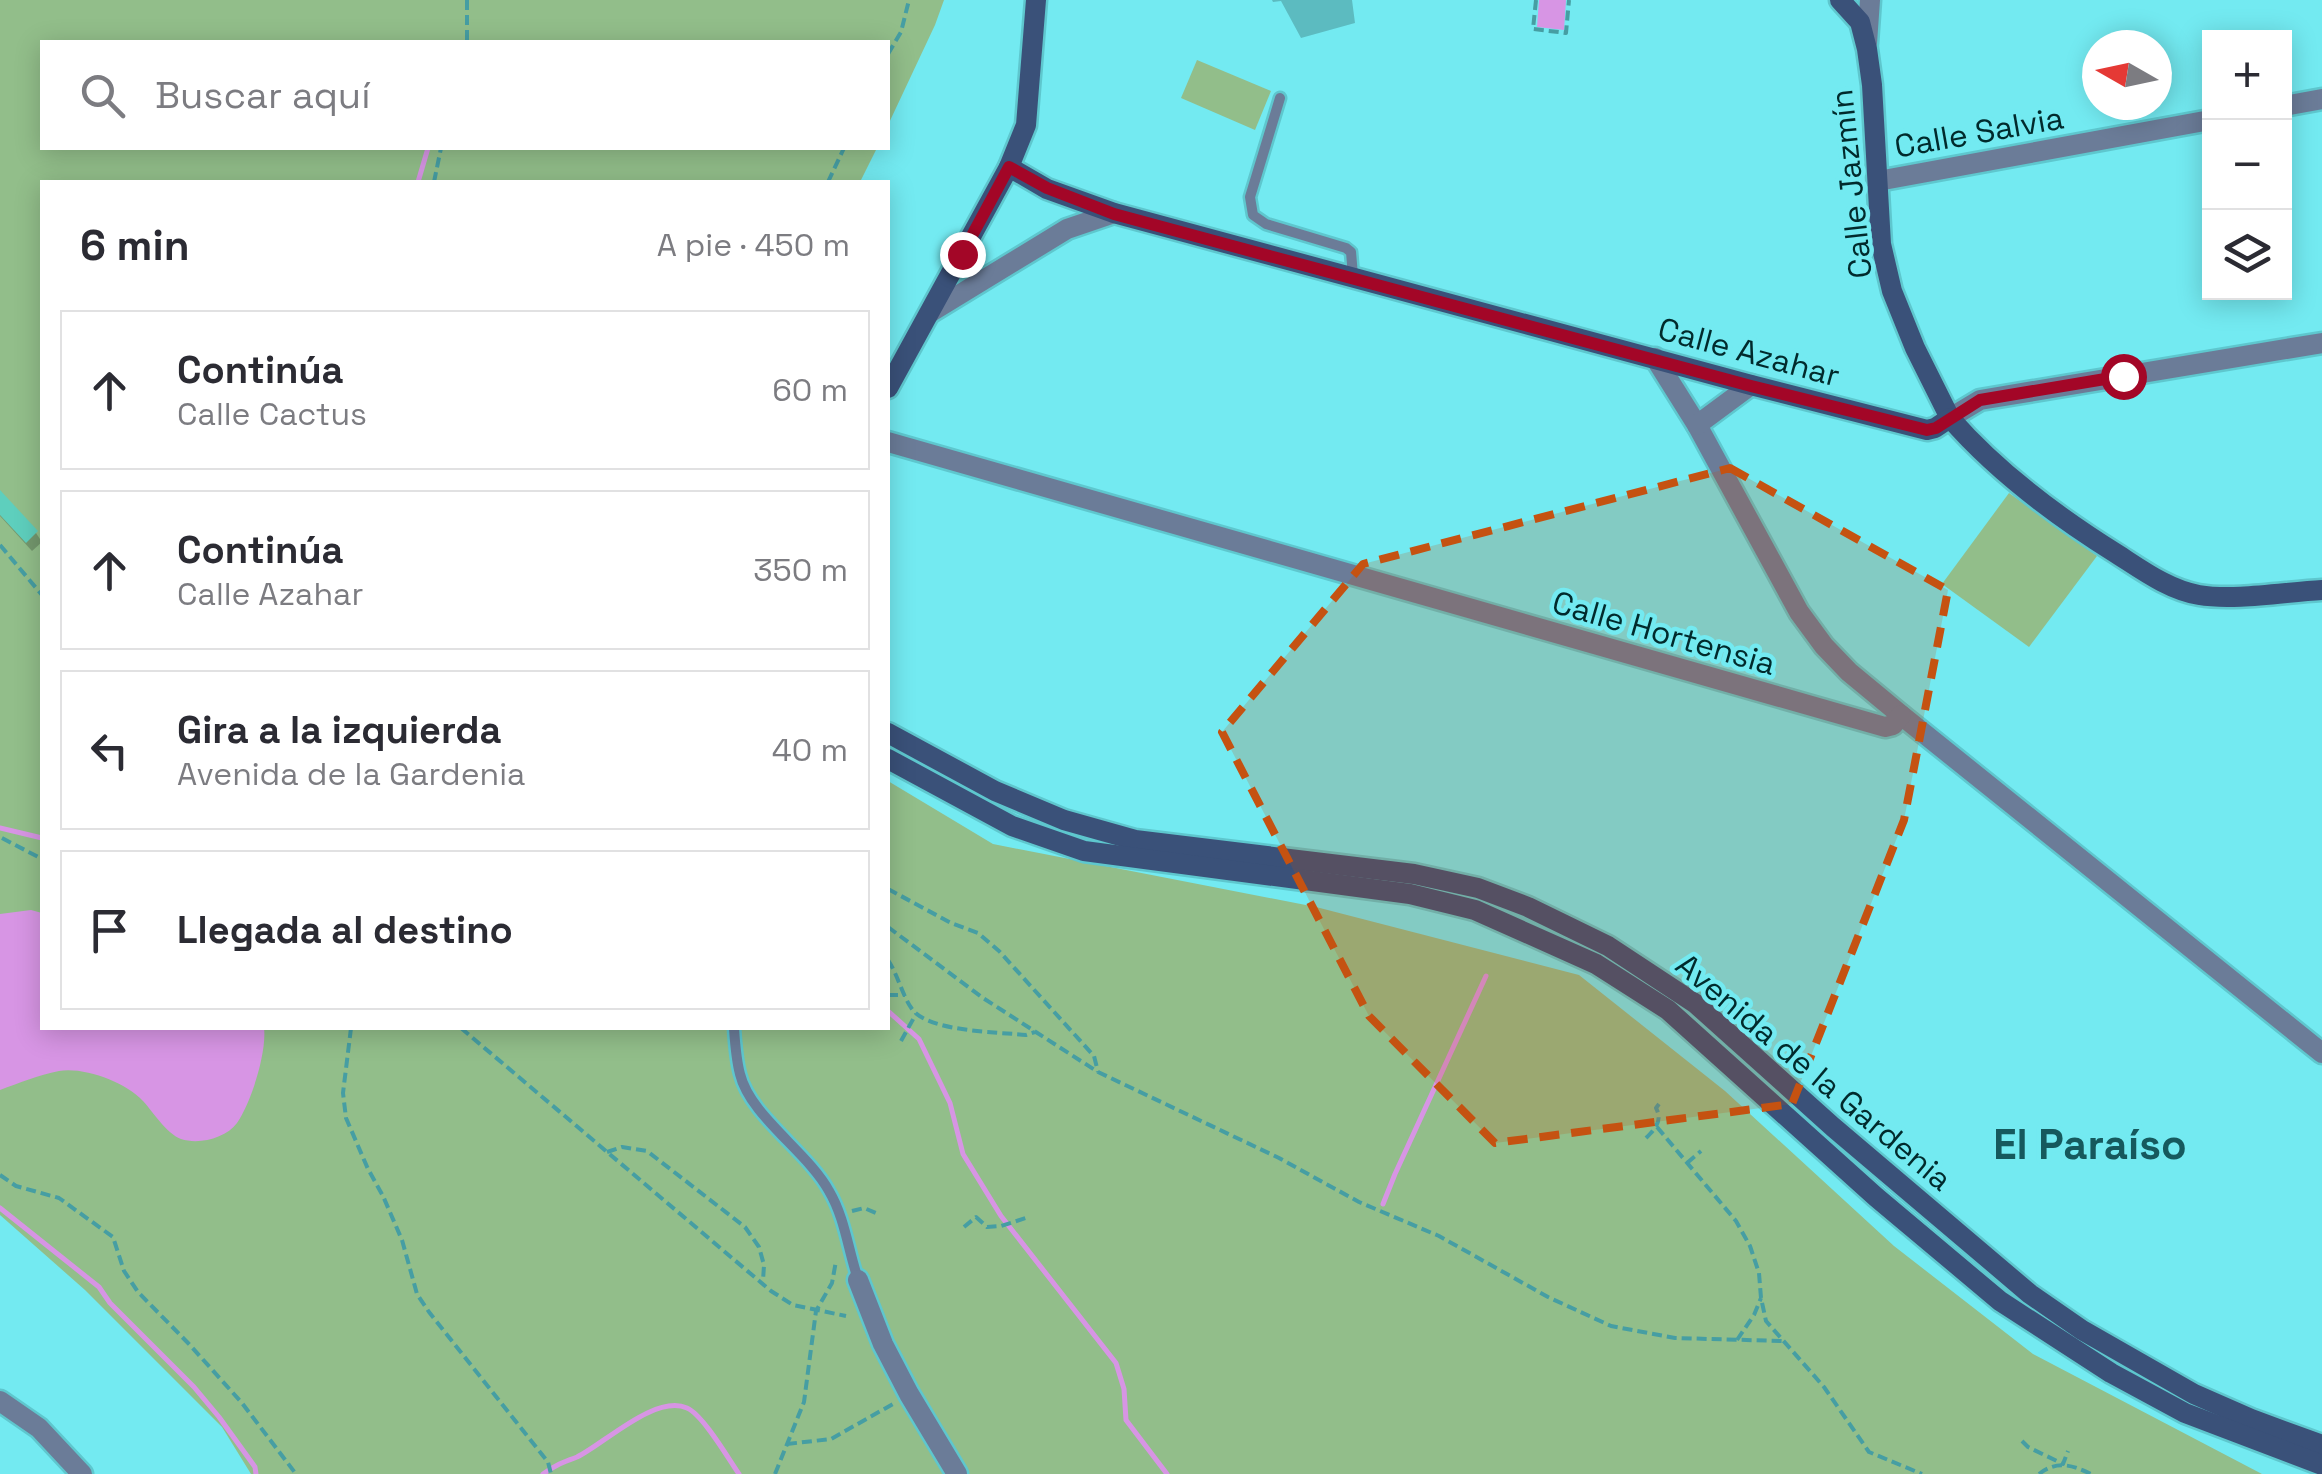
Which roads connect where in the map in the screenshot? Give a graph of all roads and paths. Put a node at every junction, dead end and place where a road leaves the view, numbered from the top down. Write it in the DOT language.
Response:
graph roads {
  1 [pos="466,0"];
  2 [pos="908,0"];
  3 [pos="1036,0"];
  4 [pos="1536,0"];
  5 [pos="1569,0"];
  6 [pos="1870,0"];
  7 [pos="1847,4"];
  8 [pos="467,40"];
  9 [pos="1867,48"];
  10 [pos="890,51"];
  11 [pos="1280,98"];
  12 [pos="2322,99"];
  13 [pos="2292,105"];
  14 [pos="2202,121"];
  15 [pos="441,150"];
  16 [pos="843,150"];
  17 [pos="1009,167"];
  18 [pos="434,180"];
  19 [pos="829,180"];
  20 [pos="1878,181"];
  21 [pos="1114,214"];
  22 [pos="1354,277"];
  23 [pos="931,312"];
  24 [pos="2322,343"];
  25 [pos="1655,358"];
  26 [pos="890,384"];
  27 [pos="1751,386"];
  28 [pos="1950,418"];
  29 [pos="1697,425"];
  30 [pos="890,443"];
  31 [pos="0,545"];
  32 [pos="2322,590"];
  33 [pos="40,593"];
  34 [pos="1901,715"];
  35 [pos="890,735"];
  36 [pos="890,761"];
  37 [pos="2,838"];
  38 [pos="40,857"];
  39 [pos="890,890"];
  40 [pos="890,929"];
  41 [pos="890,964"];
  42 [pos="890,995"];
  43 [pos="905,995"];
  44 [pos="914,1016"];
  45 [pos="352,1030"];
  46 [pos="463,1030"];
  47 [pos="734,1030"];
  48 [pos="1035,1032"];
  49 [pos="901,1041"];
  50 [pos="2322,1053"];
  51 [pos="1098,1072"];
  52 [pos="1659,1104"];
  53 [pos="1658,1126"];
  54 [pos="1646,1138"];
  55 [pos="607,1152"];
  56 [pos="1702,1152"];
  57 [pos="1687,1162"];
  58 [pos="0,1175"];
  59 [pos="1899,1184"];
  60 [pos="1884,1204"];
  61 [pos="876,1213"];
  62 [pos="1028,1218"];
  63 [pos="843,1222"];
  64 [pos="964,1227"];
  65 [pos="836,1260"];
  66 [pos="858,1280"];
  67 [pos="763,1284"];
  68 [pos="1761,1298"];
  69 [pos="816,1311"];
  70 [pos="846,1316"];
  71 [pos="1737,1340"];
  72 [pos="1782,1341"];
  73 [pos="909,1394"];
  74 [pos="0,1401"];
  75 [pos="2022,1441"];
  76 [pos="787,1444"];
  77 [pos="2322,1445"];
  78 [pos="2068,1451"];
  79 [pos="2063,1464"];
  80 [pos="2322,1465"];
  81 [pos="82,1474"];
  82 [pos="296,1474"];
  83 [pos="551,1474"];
  84 [pos="775,1474"];
  85 [pos="957,1474"];
  86 [pos="1922,1474"];
  87 [pos="2038,1474"];
  88 [pos="2091,1474"];
  1 -- 8 [label="path"];
  2 -- 10 [label="path"];
  3 -- 17 [label="street"];
  4 -- 5 [label="path"];
  6 -- 9 [label="street"];
  7 -- 9 [label="street, Calle Jazmín"];
  9 -- 20 [label="street, Calle Jazmín"];
  11 -- 22 [label="lane"];
  12 -- 13 [label="street"];
  14 -- 20 [label="street, Calle Salvia"];
  15 -- 18 [label="path"];
  16 -- 19 [label="path"];
  17 -- 21 [label="street, Calle Azahar"];
  17 -- 23 [label="street"];
  20 -- 28 [label="street, Calle Jazmín"];
  21 -- 22 [label="street, Calle Azahar"];
  21 -- 23 [label="street"];
  22 -- 25 [label="street, Calle Azahar"];
  23 -- 26 [label="street"];
  24 -- 28 [label="street"];
  25 -- 27 [label="street, Calle Azahar"];
  25 -- 29 [label="street"];
  27 -- 28 [label="street, Calle Azahar"];
  27 -- 29 [label="street"];
  28 -- 32 [label="street"];
  29 -- 34 [label="street"];
  30 -- 34 [label="street, Calle Hortensia"];
  31 -- 33 [label="path"];
  34 -- 50 [label="street"];
  35 -- 59 [label="street, Avenida de la Gardenia"];
  36 -- 60 [label="street, Avenida de la Gardenia"];
  37 -- 38 [label="path"];
  39 -- 51 [label="path"];
  40 -- 48 [label="path"];
  41 -- 43 [label="path"];
  42 -- 43 [label="path"];
  43 -- 44 [label="path"];
  44 -- 48 [label="path"];
  44 -- 49 [label="path"];
  45 -- 83 [label="path"];
  46 -- 55 [label="path"];
  47 -- 63 [label="lane"];
  48 -- 51 [label="path"];
  51 -- 71 [label="path"];
  52 -- 53 [label="path"];
  53 -- 54 [label="path"];
  53 -- 57 [label="path"];
  55 -- 67 [label="path"];
  55 -- 67 [label="path"];
  56 -- 57 [label="path"];
  57 -- 68 [label="path"];
  58 -- 82 [label="path"];
  59 -- 60 [label="street"];
  59 -- 77 [label="street, Avenida de la Gardenia"];
  60 -- 80 [label="street, Avenida de la Gardenia"];
  61 -- 63 [label="path"];
  62 -- 64 [label="path"];
  63 -- 66 [label="lane"];
  65 -- 69 [label="path"];
  66 -- 73 [label="street"];
  67 -- 69 [label="path"];
  68 -- 71 [label="path"];
  68 -- 72 [label="path"];
  69 -- 70 [label="path"];
  69 -- 76 [label="path"];
  71 -- 72 [label="path"];
  72 -- 86 [label="path"];
  73 -- 76 [label="path"];
  73 -- 85 [label="street"];
  74 -- 81 [label="street"];
  75 -- 79 [label="path"];
  76 -- 84 [label="path"];
  78 -- 79 [label="path"];
  79 -- 87 [label="path"];
  79 -- 88 [label="path"];
}
